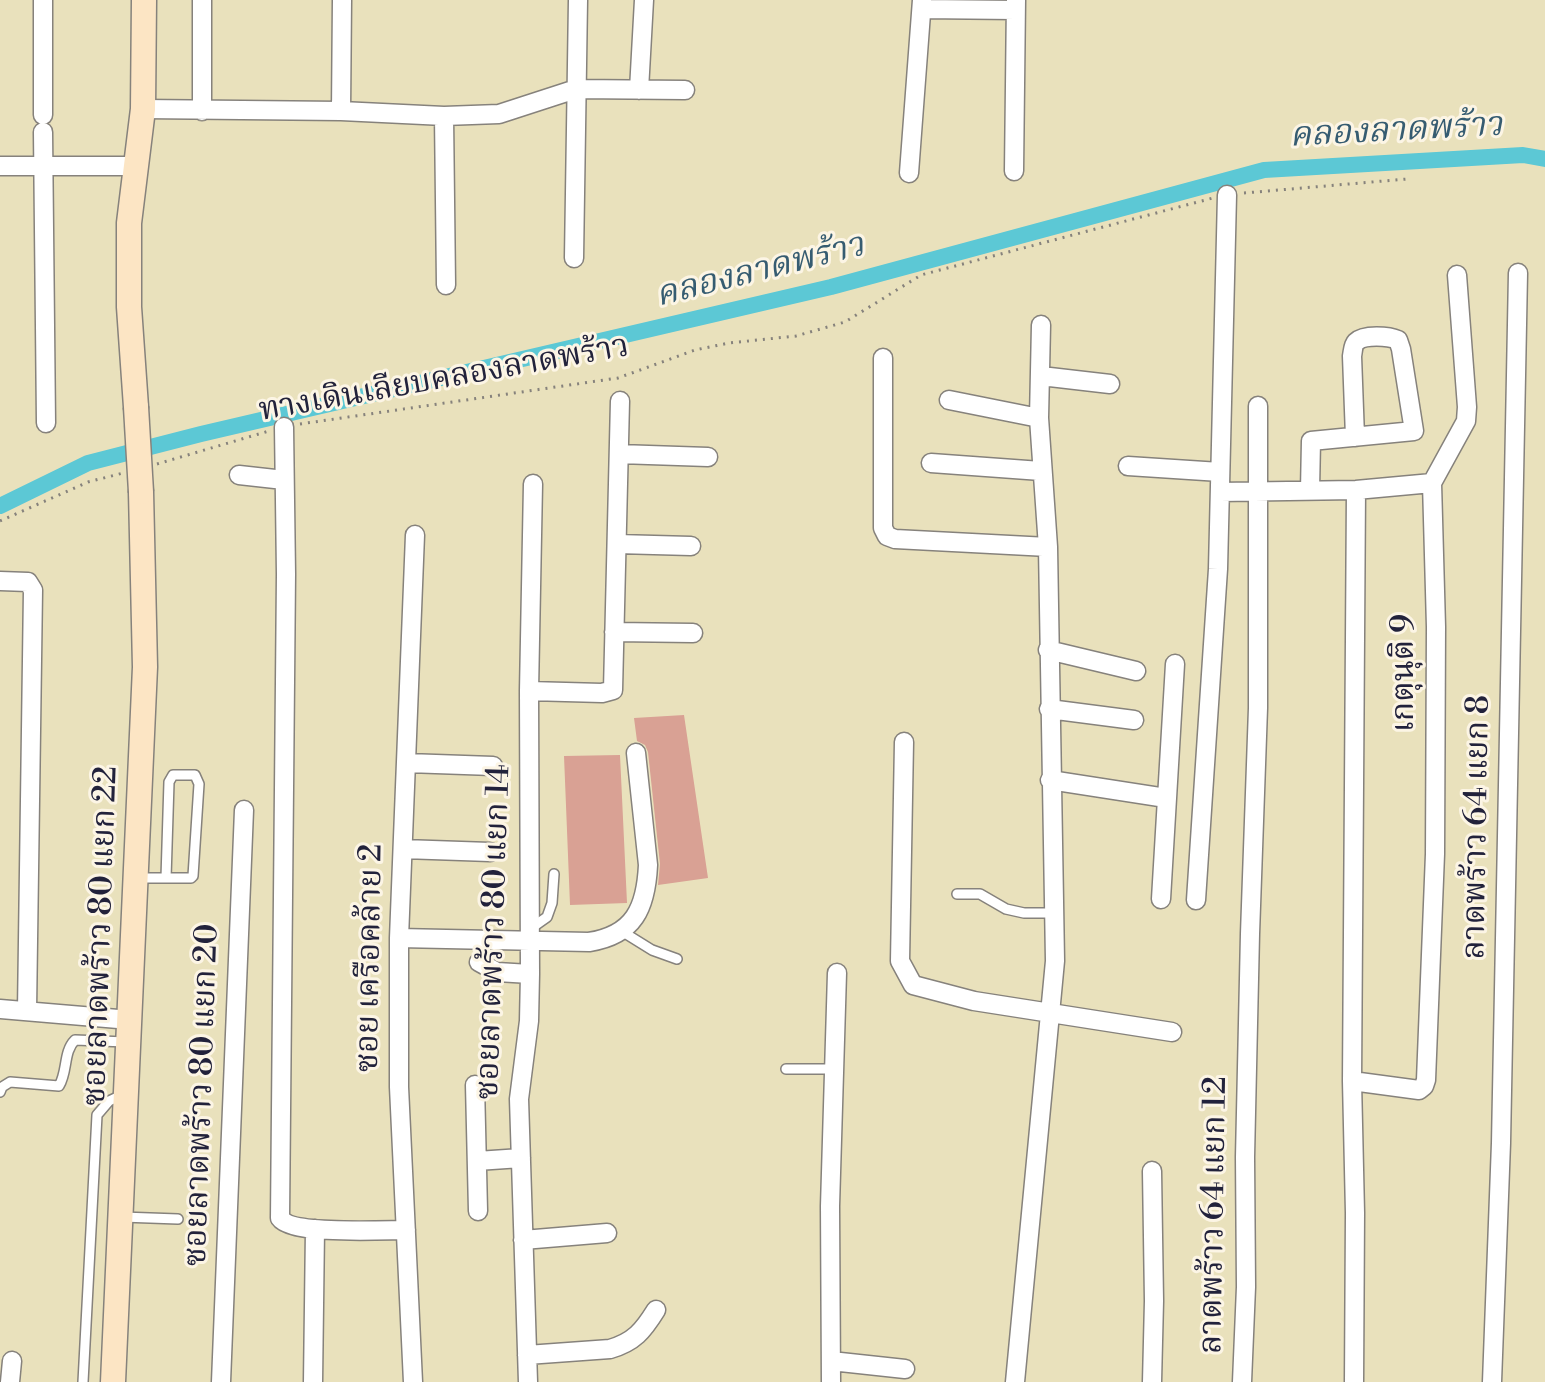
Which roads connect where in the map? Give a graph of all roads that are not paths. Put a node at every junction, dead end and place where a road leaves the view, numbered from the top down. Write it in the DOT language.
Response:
graph roads {
  1 [pos="43,0"];
  2 [pos="144,0"];
  3 [pos="202,0"];
  4 [pos="342,0"];
  5 [pos="578,0"];
  6 [pos="644,0"];
  7 [pos="922,4"];
  8 [pos="1015,5"];
  9 [pos="576,89"];
  10 [pos="639,90"];
  11 [pos="685,90"];
  12 [pos="143,109"];
  13 [pos="202,111"];
  14 [pos="341,111"];
  15 [pos="444,116"];
  16 [pos="0,166"];
  17 [pos="44,166"];
  18 [pos="136,166"];
  19 [pos="1014,171"];
  20 [pos="909,173"];
  21 [pos="1227,195"];
  22 [pos="574,258"];
  23 [pos="1518,273"];
  24 [pos="1457,275"];
  25 [pos="446,285"];
  26 [pos="1041,325"];
  27 [pos="883,358"];
  28 [pos="1041,376"];
  29 [pos="1110,384"];
  30 [pos="949,400"];
  31 [pos="620,401"];
  32 [pos="1258,406"];
  33 [pos="1039,418"];
  34 [pos="46,423"];
  35 [pos="284,427"];
  36 [pos="1355,437"];
  37 [pos="619,454"];
  38 [pos="708,457"];
  39 [pos="931,463"];
  40 [pos="1128,466"];
  41 [pos="1041,471"];
  42 [pos="1220,472"];
  43 [pos="239,475"];
  44 [pos="284,480"];
  45 [pos="1432,483"];
  46 [pos="533,484"];
  47 [pos="1310,490"];
  48 [pos="1356,490"];
  49 [pos="1257,491"];
  50 [pos="1220,492"];
  51 [pos="415,535"];
  52 [pos="617,544"];
  53 [pos="691,546"];
  54 [pos="1048,547"];
  55 [pos="0,581"];
  56 [pos="614,632"];
  57 [pos="693,633"];
  58 [pos="1048,650"];
  59 [pos="1175,664"];
  60 [pos="1136,671"];
  61 [pos="529,691"];
  62 [pos="1049,709"];
  63 [pos="1134,720"];
  64 [pos="904,742"];
  65 [pos="636,753"];
  66 [pos="407,763"];
  67 [pos="493,766"];
  68 [pos="1050,780"];
  69 [pos="1166,798"];
  70 [pos="244,810"];
  71 [pos="403,849"];
  72 [pos="490,852"];
  73 [pos="554,874"];
  74 [pos="137,878"];
  75 [pos="166,878"];
  76 [pos="957,894"];
  77 [pos="1161,899"];
  78 [pos="1196,900"];
  79 [pos="1053,913"];
  80 [pos="623,932"];
  81 [pos="530,935"];
  82 [pos="399,938"];
  83 [pos="677,959"];
  84 [pos="479,962"];
  85 [pos="837,973"];
  86 [pos="530,974"];
  87 [pos="0,1009"];
  88 [pos="27,1011"];
  89 [pos="1051,1011"];
  90 [pos="130,1031"];
  91 [pos="1172,1032"];
  92 [pos="786,1069"];
  93 [pos="834,1069"];
  94 [pos="1352,1081"];
  95 [pos="475,1085"];
  96 [pos="0,1092"];
  97 [pos="127,1093"];
  98 [pos="521,1158"];
  99 [pos="477,1161"];
  100 [pos="1152,1171"];
  101 [pos="478,1211"];
  102 [pos="121,1217"];
  103 [pos="178,1219"];
  104 [pos="315,1229"];
  105 [pos="406,1230"];
  106 [pos="607,1233"];
  107 [pos="523,1240"];
  108 [pos="656,1310"];
  109 [pos="527,1355"];
  110 [pos="12,1361"];
  111 [pos="831,1361"];
  112 [pos="905,1369"];
  113 [pos="10,1382"];
  114 [pos="83,1382"];
  115 [pos="113,1382"];
  116 [pos="221,1382"];
  117 [pos="313,1382"];
  118 [pos="413,1382"];
  119 [pos="528,1382"];
  120 [pos="831,1382"];
  121 [pos="1015,1382"];
  122 [pos="1152,1382"];
  123 [pos="1242,1382"];
  124 [pos="1354,1382"];
  125 [pos="1492,1382"];
  1 -- 17 [label="street"];
  2 -- 12 [label="street, ซอยลาดพร้าว 80 แยก 22"];
  3 -- 13 [label="street"];
  4 -- 14 [label="street"];
  5 -- 9 [label="street"];
  6 -- 10 [label="street"];
  7 -- 8 [label="street"];
  7 -- 20 [label="street"];
  8 -- 19 [label="street"];
  9 -- 10 [label="street"];
  9 -- 15 [label="street"];
  9 -- 22 [label="street"];
  10 -- 11 [label="street"];
  12 -- 13 [label="street"];
  12 -- 18 [label="street, ซอยลาดพร้าว 80 แยก 22"];
  13 -- 14 [label="street"];
  14 -- 15 [label="street"];
  15 -- 25 [label="street"];
  16 -- 17 [label="street"];
  17 -- 18 [label="street"];
  17 -- 34 [label="street"];
  18 -- 74 [label="street, ซอยลาดพร้าว 80 แยก 22, bridge"];
  21 -- 42 [label="street"];
  23 -- 125 [label="street, ลาดพร้าว 64 แยก 8"];
  24 -- 45 [label="street"];
  26 -- 28 [label="street"];
  27 -- 54 [label="street"];
  28 -- 29 [label="street"];
  28 -- 33 [label="street"];
  30 -- 33 [label="street"];
  31 -- 37 [label="street"];
  32 -- 49 [label="street, ลาดพร้าว 64 แยก 12"];
  33 -- 41 [label="street"];
  35 -- 44 [label="street"];
  36 -- 36 [label="street"];
  36 -- 47 [label="street"];
  37 -- 38 [label="street"];
  37 -- 52 [label="street"];
  39 -- 41 [label="street"];
  40 -- 42 [label="street"];
  41 -- 54 [label="street"];
  42 -- 50 [label="street"];
  43 -- 44 [label="street"];
  44 -- 104 [label="street"];
  45 -- 48 [label="street"];
  45 -- 94 [label="street, เกตุนุติ 9"];
  46 -- 61 [label="street, ซอยลาดพร้าว 80 แยก 14"];
  47 -- 48 [label="street"];
  47 -- 49 [label="street"];
  48 -- 94 [label="street"];
  49 -- 50 [label="street"];
  49 -- 123 [label="street, ลาดพร้าว 64 แยก 12"];
  50 -- 78 [label="street"];
  51 -- 66 [label="street, ซอย เครือคล้าย 2"];
  52 -- 53 [label="street"];
  52 -- 56 [label="street"];
  54 -- 58 [label="street"];
  55 -- 88 [label="street"];
  56 -- 57 [label="street"];
  56 -- 61 [label="street"];
  58 -- 60 [label="street"];
  58 -- 62 [label="street"];
  59 -- 69 [label="street"];
  61 -- 81 [label="street, ซอยลาดพร้าว 80 แยก 14"];
  62 -- 63 [label="street"];
  62 -- 68 [label="street"];
  64 -- 89 [label="street"];
  65 -- 80 [label="street"];
  66 -- 67 [label="street"];
  66 -- 71 [label="street, ซอย เครือคล้าย 2"];
  68 -- 69 [label="street"];
  68 -- 79 [label="street"];
  69 -- 77 [label="street"];
  70 -- 116 [label="street, ซอยลาดพร้าว 80 แยก 20"];
  71 -- 72 [label="street"];
  71 -- 82 [label="street, ซอย เครือคล้าย 2"];
  73 -- 81 [label="lane"];
  74 -- 75 [label="lane"];
  74 -- 90 [label="street, ซอยลาดพร้าว 80 แยก 22"];
  75 -- 75 [label="lane"];
  76 -- 79 [label="lane"];
  79 -- 89 [label="street"];
  80 -- 81 [label="street"];
  80 -- 83 [label="lane"];
  81 -- 82 [label="street"];
  81 -- 86 [label="street, ซอยลาดพร้าว 80 แยก 14"];
  82 -- 105 [label="street, ซอย เครือคล้าย 2"];
  84 -- 86 [label="street"];
  85 -- 93 [label="street"];
  86 -- 98 [label="street, ซอยลาดพร้าว 80 แยก 14"];
  87 -- 88 [label="street"];
  88 -- 90 [label="street"];
  89 -- 91 [label="street"];
  89 -- 121 [label="street"];
  90 -- 96 [label="lane"];
  90 -- 97 [label="street, ซอยลาดพร้าว 80 แยก 22"];
  92 -- 93 [label="lane"];
  93 -- 111 [label="street"];
  94 -- 124 [label="street"];
  95 -- 99 [label="street"];
  97 -- 102 [label="street, ซอยลาดพร้าว 80 แยก 22"];
  97 -- 114 [label="lane"];
  98 -- 99 [label="street"];
  98 -- 107 [label="street, ซอยลาดพร้าว 80 แยก 14"];
  99 -- 101 [label="street"];
  100 -- 122 [label="street"];
  102 -- 103 [label="lane"];
  102 -- 115 [label="street, ซอยลาดพร้าว 80 แยก 22"];
  104 -- 105 [label="street"];
  104 -- 117 [label="street"];
  105 -- 118 [label="street, ซอย เครือคล้าย 2"];
  106 -- 107 [label="street"];
  107 -- 109 [label="street, ซอยลาดพร้าว 80 แยก 14"];
  108 -- 109 [label="street"];
  109 -- 119 [label="street, ซอยลาดพร้าว 80 แยก 14"];
  110 -- 113 [label="street"];
  111 -- 112 [label="street"];
  111 -- 120 [label="street"];
}
